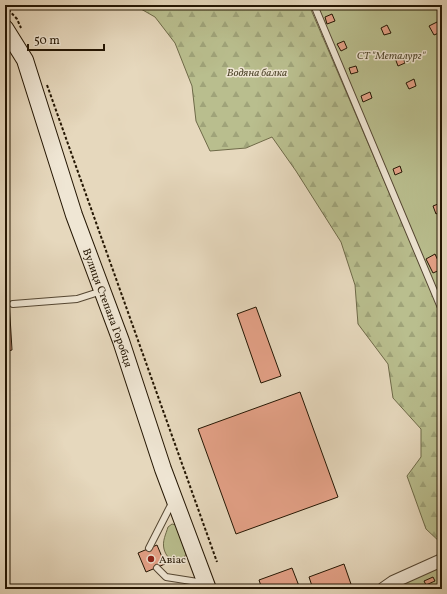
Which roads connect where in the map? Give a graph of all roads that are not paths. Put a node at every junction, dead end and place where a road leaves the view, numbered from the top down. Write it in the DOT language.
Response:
graph roads {
  1 [pos="314,5"];
  2 [pos="5,28"];
  3 [pos="102,291"];
  4 [pos="13,304"];
  5 [pos="442,310"];
  6 [pos="174,499"];
  7 [pos="149,548"];
  8 [pos="442,560"];
  9 [pos="157,568"];
  10 [pos="207,586"];
  11 [pos="383,589"];
  1 -- 5 [label="lane"];
  2 -- 3 [label="main road, Вулиця Степана Горобця"];
  3 -- 4 [label="lane"];
  3 -- 6 [label="main road, Вулиця Степана Горобця"];
  6 -- 7 [label="lane"];
  6 -- 10 [label="main road, Вулиця Степана Горобця"];
  8 -- 11 [label="street"];
  9 -- 10 [label="lane"];
}
